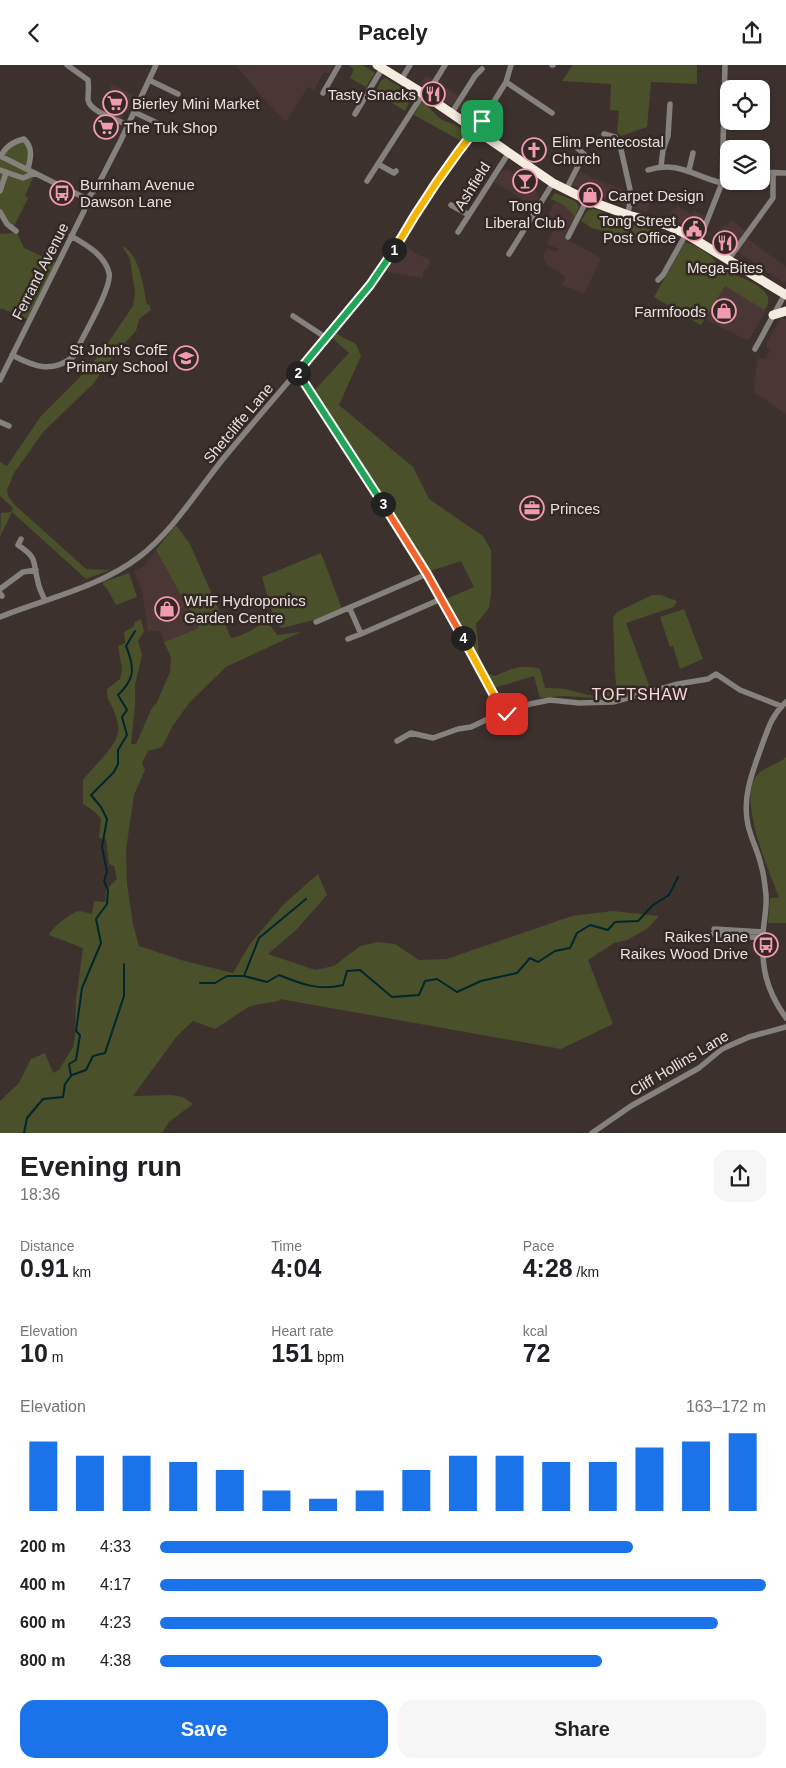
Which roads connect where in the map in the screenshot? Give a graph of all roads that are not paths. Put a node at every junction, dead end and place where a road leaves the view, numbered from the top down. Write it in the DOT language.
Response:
graph roads {
  1 [pos="67,65"];
  2 [pos="156,65"];
  3 [pos="339,65"];
  4 [pos="410,65"];
  5 [pos="445,65"];
  6 [pos="511,65"];
  7 [pos="725,65"];
  8 [pos="381,66"];
  9 [pos="482,69"];
  10 [pos="149,80"];
  11 [pos="401,80"];
  12 [pos="506,82"];
  13 [pos="323,93"];
  14 [pos="178,94"];
  15 [pos="424,95"];
  16 [pos="670,104"];
  17 [pos="134,112"];
  18 [pos="552,113"];
  19 [pos="356,114"];
  20 [pos="451,114"];
  21 [pos="128,125"];
  22 [pos="475,130"];
  23 [pos="176,132"];
  24 [pos="604,134"];
  25 [pos="726,140"];
  26 [pos="569,141"];
  27 [pos="693,153"];
  28 [pos="508,154"];
  29 [pos="0,156"];
  30 [pos="378,164"];
  31 [pos="661,166"];
  32 [pos="28,169"];
  33 [pos="0,170"];
  34 [pos="648,170"];
  35 [pos="689,170"];
  36 [pos="396,171"];
  37 [pos="6,173"];
  38 [pos="35,173"];
  39 [pos="770,173"];
  40 [pos="773,173"];
  41 [pos="786,173"];
  42 [pos="367,181"];
  43 [pos="720,182"];
  44 [pos="553,183"];
  45 [pos="720,188"];
  46 [pos="0,191"];
  47 [pos="566,191"];
  48 [pos="87,199"];
  49 [pos="587,200"];
  50 [pos="451,205"];
  51 [pos="0,212"];
  52 [pos="469,215"];
  53 [pos="628,215"];
  54 [pos="16,231"];
  55 [pos="458,232"];
  56 [pos="686,234"];
  57 [pos="71,236"];
  58 [pos="568,237"];
  59 [pos="699,241"];
  60 [pos="509,254"];
  61 [pos="728,260"];
  62 [pos="658,280"];
  63 [pos="785,294"];
  64 [pos="786,311"];
  65 [pos="772,315"];
  66 [pos="297,316"];
  67 [pos="325,337"];
  68 [pos="755,349"];
  69 [pos="12,355"];
  70 [pos="298,371"];
  71 [pos="0,380"];
  72 [pos="0,422"];
  73 [pos="9,426"];
  74 [pos="21,539"];
  75 [pos="36,569"];
  76 [pos="427,574"];
  77 [pos="0,589"];
  78 [pos="441,599"];
  79 [pos="45,601"];
  80 [pos="350,609"];
  81 [pos="0,617"];
  82 [pos="316,622"];
  83 [pos="361,634"];
  84 [pos="348,639"];
  85 [pos="784,704"];
  86 [pos="503,712"];
  87 [pos="397,741"];
  88 [pos="714,932"];
  89 [pos="763,935"];
  90 [pos="786,1018"];
  91 [pos="786,1027"];
  92 [pos="592,1133"];
  1 -- 21 [label="street"];
  2 -- 10 [label="street, Ferrand Avenue"];
  3 -- 13 [label="street"];
  4 -- 11 [label="street"];
  5 -- 15 [label="street"];
  6 -- 12 [label="street, Shetcliffe Lane"];
  7 -- 25 [label="street"];
  8 -- 11 [label="highway"];
  8 -- 19 [label="street"];
  9 -- 20 [label="street"];
  10 -- 14 [label="street"];
  10 -- 17 [label="street, Ferrand Avenue"];
  11 -- 15 [label="highway"];
  12 -- 18 [label="street"];
  12 -- 22 [label="street, Shetcliffe Lane"];
  15 -- 20 [label="highway"];
  15 -- 30 [label="street"];
  16 -- 31 [label="street"];
  17 -- 21 [label="street, Ferrand Avenue"];
  17 -- 23 [label="street"];
  20 -- 22 [label="highway"];
  21 -- 48 [label="street, Ferrand Avenue"];
  22 -- 28 [label="highway"];
  22 -- 67 [label="street, Shetcliffe Lane"];
  24 -- 53 [label="street"];
  26 -- 47 [label="street"];
  27 -- 35 [label="street"];
  28 -- 44 [label="highway"];
  28 -- 52 [label="street, Ashfield"];
  29 -- 32 [label="street"];
  29 -- 32 [label="street"];
  30 -- 36 [label="street"];
  30 -- 42 [label="street"];
  31 -- 34 [label="street"];
  31 -- 35 [label="street"];
  32 -- 38 [label="street"];
  33 -- 37 [label="street"];
  35 -- 43 [label="street"];
  37 -- 38 [label="street"];
  37 -- 46 [label="street"];
  38 -- 48 [label="street"];
  39 -- 40 [label="street"];
  40 -- 41 [label="street"];
  40 -- 61 [label="street"];
  44 -- 47 [label="highway"];
  44 -- 60 [label="street"];
  45 -- 59 [label="street"];
  47 -- 49 [label="highway"];
  48 -- 57 [label="street, Ferrand Avenue"];
  49 -- 53 [label="highway"];
  49 -- 58 [label="street"];
  50 -- 52 [label="street"];
  51 -- 54 [label="street"];
  52 -- 55 [label="street, Ashfield"];
  53 -- 56 [label="highway"];
  56 -- 59 [label="highway"];
  56 -- 62 [label="street"];
  57 -- 69 [label="street, Ferrand Avenue"];
  57 -- 69 [label="street"];
  59 -- 61 [label="highway"];
  61 -- 63 [label="highway"];
  63 -- 65 [label="street"];
  64 -- 65 [label="highway"];
  65 -- 68 [label="street"];
  66 -- 67 [label="street"];
  67 -- 70 [label="street, Shetcliffe Lane"];
  69 -- 71 [label="street, Ferrand Avenue"];
  70 -- 76 [label="street"];
  70 -- 79 [label="street, Shetcliffe Lane"];
  72 -- 73 [label="street"];
  74 -- 75 [label="street"];
  75 -- 77 [label="street"];
  75 -- 79 [label="street"];
  76 -- 78 [label="street"];
  76 -- 80 [label="street"];
  78 -- 83 [label="street"];
  78 -- 86 [label="street"];
  79 -- 81 [label="street, Shetcliffe Lane"];
  80 -- 82 [label="street"];
  80 -- 83 [label="street"];
  83 -- 84 [label="street"];
  85 -- 86 [label="street"];
  85 -- 89 [label="street"];
  86 -- 87 [label="street"];
  88 -- 89 [label="street"];
  89 -- 90 [label="street"];
  91 -- 92 [label="street, Cliff Hollins Lane"];
}
